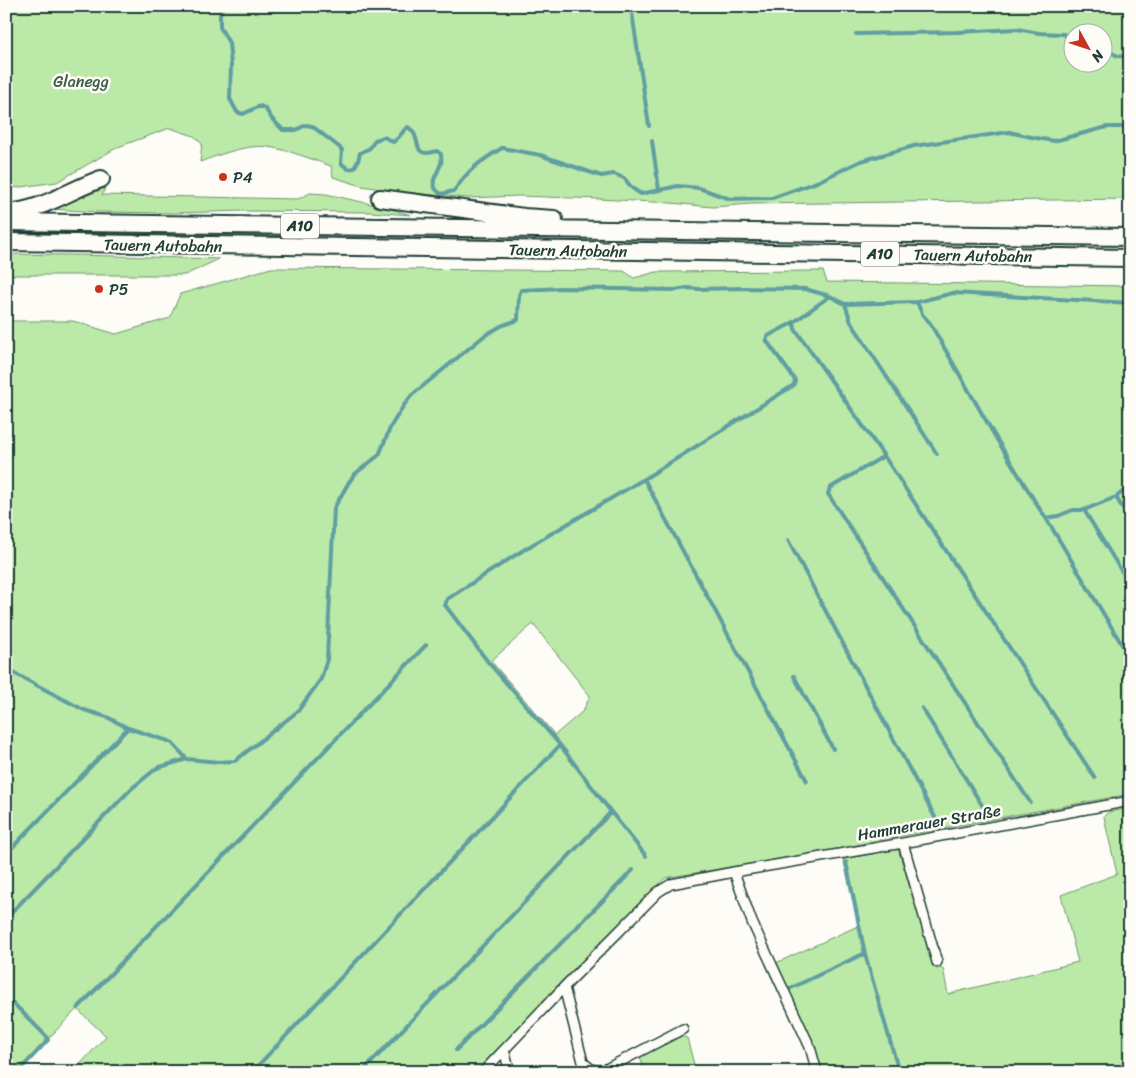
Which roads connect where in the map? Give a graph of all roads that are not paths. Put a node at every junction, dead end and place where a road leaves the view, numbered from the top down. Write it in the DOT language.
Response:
graph roads {
  1 [pos="100,180"];
  2 [pos="380,198"];
  3 [pos="6,213"];
  4 [pos="6,222"];
  5 [pos="593,230"];
  6 [pos="1130,237"];
  7 [pos="6,242"];
  8 [pos="309,246"];
  9 [pos="289,256"];
  10 [pos="1130,258"];
  11 [pos="1130,801"];
  12 [pos="903,843"];
  13 [pos="734,872"];
  14 [pos="937,962"];
  15 [pos="564,987"];
  16 [pos="683,1029"];
  17 [pos="504,1050"];
  18 [pos="483,1072"];
  19 [pos="510,1072"];
  20 [pos="817,1072"];
  1 -- 3 [label="highway"];
  2 -- 5 [label="highway"];
  4 -- 5 [label="highway, Tauern Autobahn / A10"];
  5 -- 6 [label="highway, Tauern Autobahn / A10"];
  7 -- 8 [label="highway, Tauern Autobahn / A10"];
  8 -- 9 [label="highway"];
  8 -- 10 [label="highway, Tauern Autobahn / A10"];
  11 -- 12 [label="street, Hammerauer Straße"];
  12 -- 13 [label="street, Hammerauer Straße"];
  12 -- 14 [label="street"];
  13 -- 15 [label="street, Hammerauer Straße"];
  13 -- 20 [label="street"];
  15 -- 16 [label="street"];
  15 -- 17 [label="street, Hammerauer Straße"];
  17 -- 18 [label="street, Hammerauer Straße"];
  17 -- 19 [label="street"];
}
